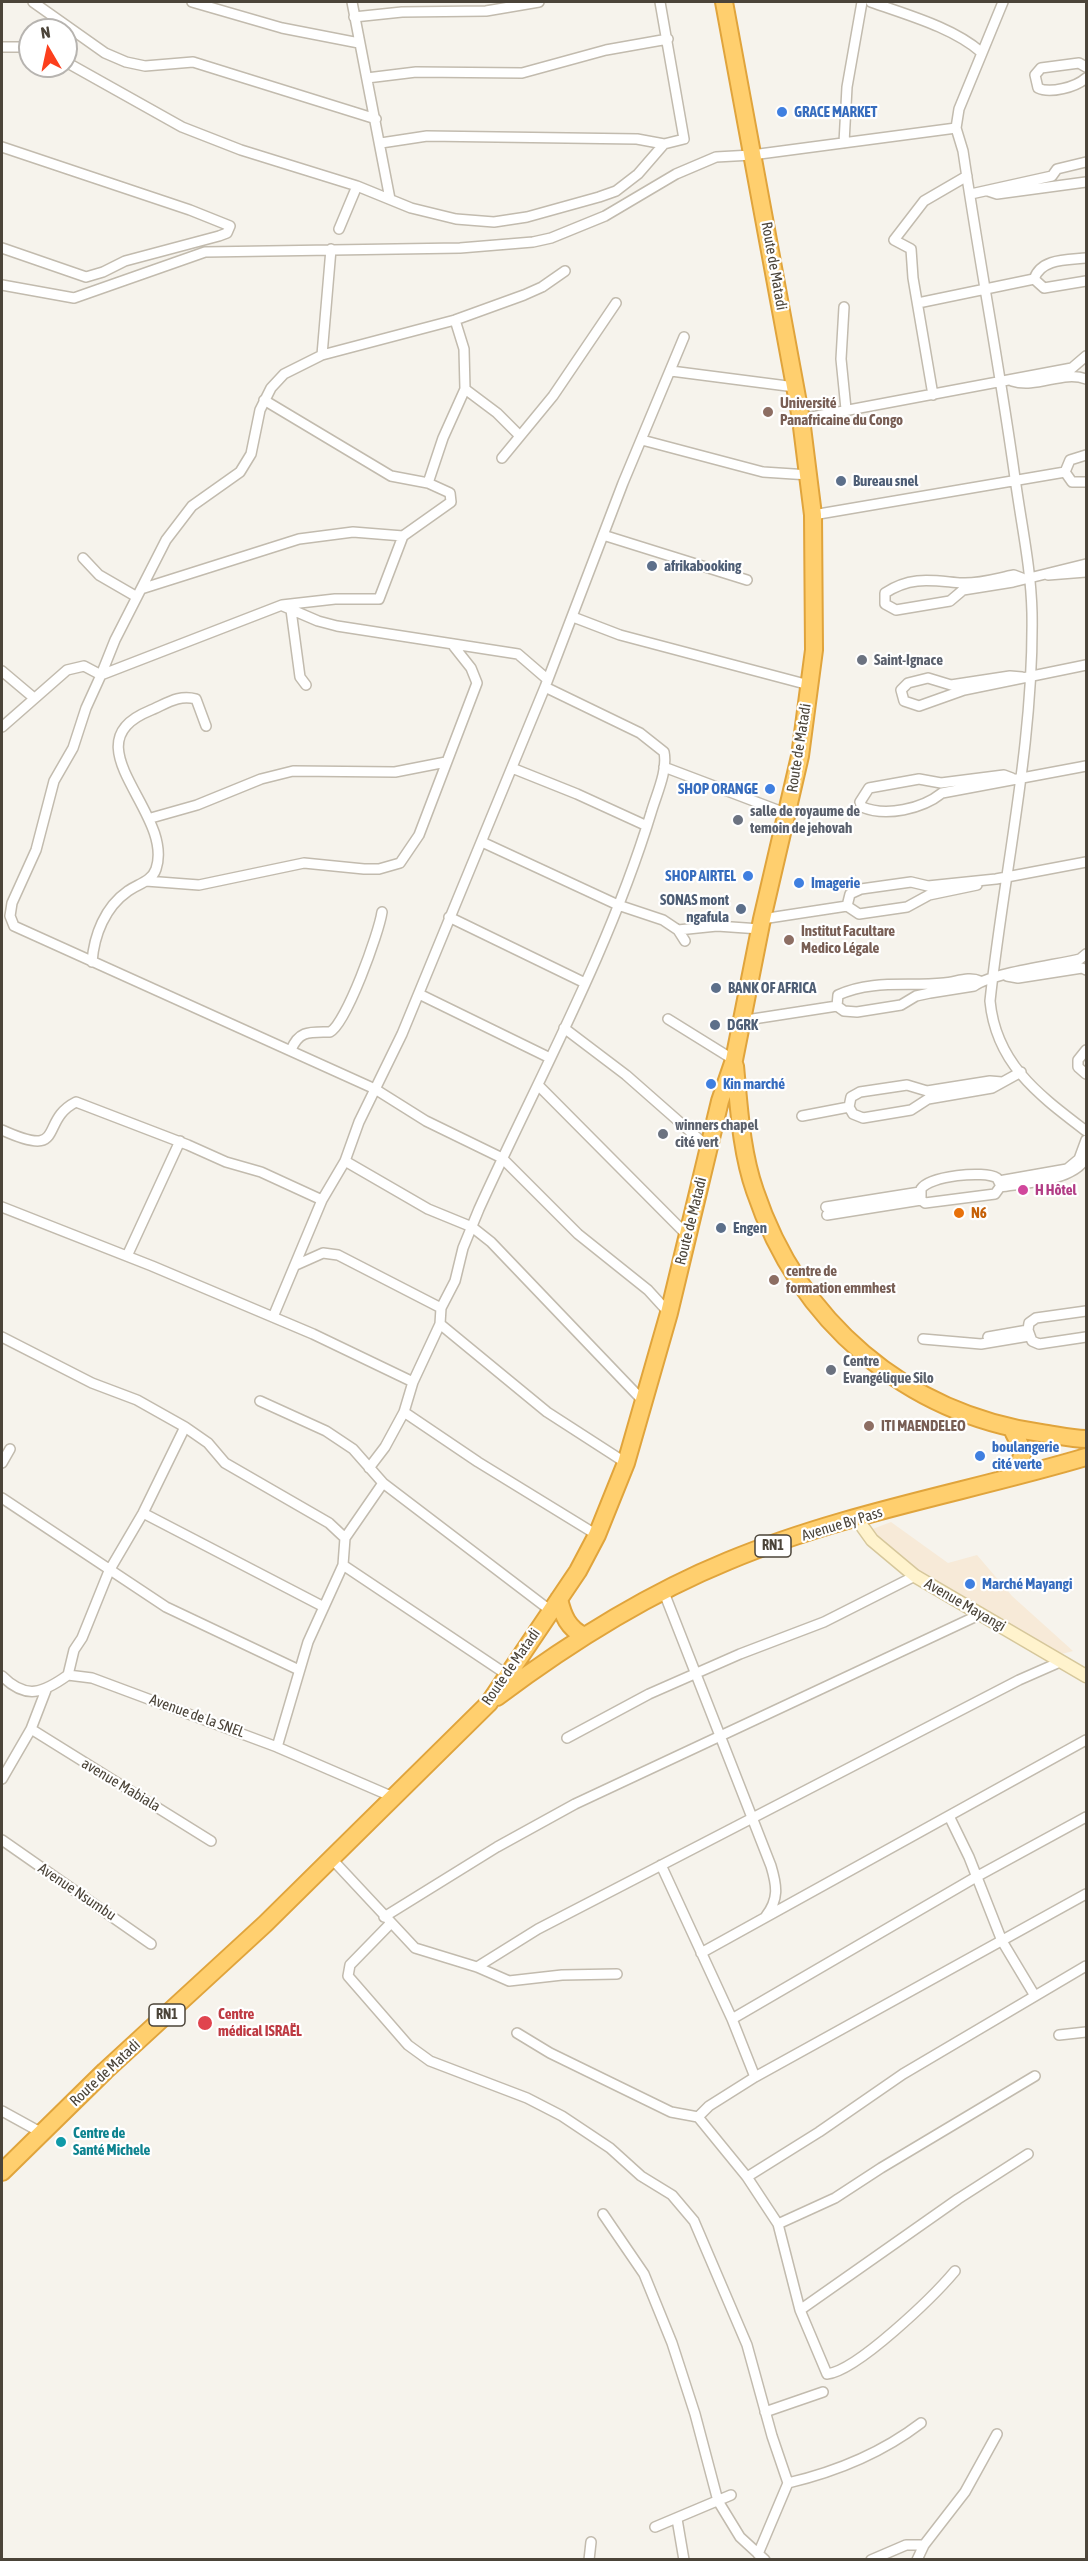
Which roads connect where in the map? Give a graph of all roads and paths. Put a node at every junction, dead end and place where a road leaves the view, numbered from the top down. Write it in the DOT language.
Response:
graph roads {
  1 [pos="33,2"];
  2 [pos="192,2"];
  3 [pos="352,2"];
  4 [pos="539,2"];
  5 [pos="660,2"];
  6 [pos="724,2"];
  7 [pos="862,2"];
  8 [pos="871,2"];
  9 [pos="1003,2"];
  10 [pos="354,17"];
  11 [pos="668,39"];
  12 [pos="359,43"];
  13 [pos="2,46"];
  14 [pos="18,47"];
  15 [pos="981,52"];
  16 [pos="1086,67"];
  17 [pos="78,69"];
  18 [pos="367,78"];
  19 [pos="1086,78"];
  20 [pos="376,119"];
  21 [pos="956,128"];
  22 [pos="381,143"];
  23 [pos="844,143"];
  24 [pos="664,144"];
  25 [pos="2,147"];
  26 [pos="752,155"];
  27 [pos="1086,162"];
  28 [pos="967,176"];
  29 [pos="1047,182"];
  30 [pos="1086,182"];
  31 [pos="357,186"];
  32 [pos="971,194"];
  33 [pos="390,199"];
  34 [pos="339,229"];
  35 [pos="2,248"];
  36 [pos="331,249"];
  37 [pos="1086,258"];
  38 [pos="565,271"];
  39 [pos="1034,279"];
  40 [pos="1086,281"];
  41 [pos="2,285"];
  42 [pos="985,291"];
  43 [pos="616,303"];
  44 [pos="918,303"];
  45 [pos="844,307"];
  46 [pos="455,320"];
  47 [pos="684,337"];
  48 [pos="322,355"];
  49 [pos="1086,356"];
  50 [pos="672,371"];
  51 [pos="1072,372"];
  52 [pos="1086,380"];
  53 [pos="1001,384"];
  54 [pos="795,387"];
  55 [pos="465,389"];
  56 [pos="933,395"];
  57 [pos="264,400"];
  58 [pos="846,409"];
  59 [pos="801,419"];
  60 [pos="520,436"];
  61 [pos="642,441"];
  62 [pos="1086,455"];
  63 [pos="502,458"];
  64 [pos="1065,472"];
  65 [pos="809,475"];
  66 [pos="1016,481"];
  67 [pos="1086,482"];
  68 [pos="428,483"];
  69 [pos="813,515"];
  70 [pos="403,536"];
  71 [pos="603,536"];
  72 [pos="83,558"];
  73 [pos="1086,564"];
  74 [pos="1086,572"];
  75 [pos="1046,574"];
  76 [pos="1026,577"];
  77 [pos="747,580"];
  78 [pos="962,587"];
  79 [pos="139,593"];
  80 [pos="287,608"];
  81 [pos="573,617"];
  82 [pos="452,644"];
  83 [pos="1086,665"];
  84 [pos="2,671"];
  85 [pos="101,675"];
  86 [pos="1026,676"];
  87 [pos="546,683"];
  88 [pos="306,685"];
  89 [pos="809,685"];
  90 [pos="952,689"];
  91 [pos="34,698"];
  92 [pos="206,726"];
  93 [pos="2,727"];
  94 [pos="446,762"];
  95 [pos="1086,766"];
  96 [pos="664,767"];
  97 [pos="512,768"];
  98 [pos="1017,777"];
  99 [pos="942,788"];
  100 [pos="788,814"];
  101 [pos="151,819"];
  102 [pos="647,826"];
  103 [pos="482,842"];
  104 [pos="1086,862"];
  105 [pos="1008,877"];
  106 [pos="146,881"];
  107 [pos="928,890"];
  108 [pos="618,905"];
  109 [pos="847,906"];
  110 [pos="382,912"];
  111 [pos="449,917"];
  112 [pos="761,924"];
  113 [pos="678,930"];
  114 [pos="685,941"];
  115 [pos="92,962"];
  116 [pos="1084,963"];
  117 [pos="992,978"];
  118 [pos="980,981"];
  119 [pos="585,983"];
  120 [pos="914,985"];
  121 [pos="419,994"];
  122 [pos="916,996"];
  123 [pos="837,1006"];
  124 [pos="668,1019"];
  125 [pos="740,1021"];
  126 [pos="564,1028"];
  127 [pos="291,1050"];
  128 [pos="1086,1050"];
  129 [pos="550,1058"];
  130 [pos="734,1060"];
  131 [pos="1021,1072"];
  132 [pos="1086,1074"];
  133 [pos="538,1085"];
  134 [pos="375,1089"];
  135 [pos="927,1095"];
  136 [pos="849,1107"];
  137 [pos="802,1116"];
  138 [pos="2,1130"];
  139 [pos="1086,1131"];
  140 [pos="1086,1140"];
  141 [pos="180,1142"];
  142 [pos="709,1148"];
  143 [pos="1086,1157"];
  144 [pos="502,1158"];
  145 [pos="345,1161"];
  146 [pos="1000,1184"];
  147 [pos="921,1196"];
  148 [pos="322,1200"];
  149 [pos="2,1207"];
  150 [pos="826,1211"];
  151 [pos="472,1227"];
  152 [pos="687,1235"];
  153 [pos="127,1256"];
  154 [pos="296,1265"];
  155 [pos="441,1308"];
  156 [pos="1086,1311"];
  157 [pos="669,1312"];
  158 [pos="273,1317"];
  159 [pos="440,1324"];
  160 [pos="1028,1333"];
  161 [pos="2,1337"];
  162 [pos="986,1337"];
  163 [pos="1086,1337"];
  164 [pos="923,1339"];
  165 [pos="413,1382"];
  166 [pos="260,1401"];
  167 [pos="645,1403"];
  168 [pos="404,1412"];
  169 [pos="185,1426"];
  170 [pos="1012,1429"];
  171 [pos="1086,1439"];
  172 [pos="10,1449"];
  173 [pos="1086,1457"];
  174 [pos="2,1463"];
  175 [pos="626,1463"];
  176 [pos="369,1468"];
  177 [pos="1017,1475"];
  178 [pos="383,1483"];
  179 [pos="2,1498"];
  180 [pos="143,1513"];
  181 [pos="857,1519"];
  182 [pos="597,1535"];
  183 [pos="345,1538"];
  184 [pos="343,1565"];
  185 [pos="109,1571"];
  186 [pos="915,1576"];
  187 [pos="663,1590"];
  188 [pos="555,1605"];
  189 [pos="324,1607"];
  190 [pos="981,1614"];
  191 [pos="584,1636"];
  192 [pos="1060,1662"];
  193 [pos="299,1670"];
  194 [pos="506,1674"];
  195 [pos="696,1674"];
  196 [pos="68,1675"];
  197 [pos="2,1676"];
  198 [pos="1086,1676"];
  199 [pos="2,1689"];
  200 [pos="15,1689"];
  201 [pos="46,1690"];
  202 [pos="489,1702"];
  203 [pos="31,1729"];
  204 [pos="720,1735"];
  205 [pos="567,1738"];
  206 [pos="1086,1740"];
  207 [pos="277,1747"];
  208 [pos="2,1779"];
  209 [pos="393,1797"];
  210 [pos="949,1816"];
  211 [pos="1086,1817"];
  212 [pos="753,1819"];
  213 [pos="2,1840"];
  214 [pos="211,1841"];
  215 [pos="330,1857"];
  216 [pos="661,1865"];
  217 [pos="976,1877"];
  218 [pos="1086,1894"];
  219 [pos="764,1918"];
  220 [pos="387,1920"];
  221 [pos="1002,1941"];
  222 [pos="151,1944"];
  223 [pos="701,1953"];
  224 [pos="1086,1966"];
  225 [pos="477,1967"];
  226 [pos="617,1974"];
  227 [pos="1035,1996"];
  228 [pos="732,2019"];
  229 [pos="1086,2032"];
  230 [pos="517,2033"];
  231 [pos="1059,2035"];
  232 [pos="1035,2076"];
  233 [pos="755,2077"];
  234 [pos="2,2110"];
  235 [pos="698,2118"];
  236 [pos="42,2133"];
  237 [pos="1028,2154"];
  238 [pos="2,2172"];
  239 [pos="747,2177"];
  240 [pos="603,2214"];
  241 [pos="778,2224"];
  242 [pos="955,2271"];
  243 [pos="800,2310"];
  244 [pos="823,2392"];
  245 [pos="765,2412"];
  246 [pos="921,2423"];
  247 [pos="997,2434"];
  248 [pos="788,2483"];
  249 [pos="732,2495"];
  250 [pos="718,2501"];
  251 [pos="677,2519"];
  252 [pos="655,2527"];
  253 [pos="591,2542"];
  254 [pos="924,2545"];
  255 [pos="761,2557"];
  256 [pos="590,2559"];
  257 [pos="684,2559"];
  258 [pos="871,2559"];
  259 [pos="917,2559"];
  1 -- 20 [label="street"];
  2 -- 12 [label="street"];
  3 -- 10 [label="street"];
  4 -- 10 [label="street"];
  5 -- 11 [label="street"];
  6 -- 26 [label="highway, Route de Matadi"];
  7 -- 23 [label="street"];
  8 -- 15 [label="street"];
  9 -- 15 [label="street"];
  10 -- 12 [label="street"];
  11 -- 18 [label="street"];
  11 -- 24 [label="street"];
  12 -- 18 [label="street"];
  13 -- 14 [label="street"];
  15 -- 21 [label="street"];
  16 -- 19 [label="street"];
  17 -- 31 [label="street"];
  18 -- 20 [label="street"];
  20 -- 22 [label="street"];
  21 -- 23 [label="street"];
  21 -- 28 [label="street"];
  22 -- 24 [label="street"];
  22 -- 33 [label="street"];
  23 -- 26 [label="street"];
  24 -- 33 [label="street"];
  25 -- 35 [label="street"];
  26 -- 36 [label="street"];
  26 -- 54 [label="highway, Route de Matadi"];
  27 -- 29 [label="street"];
  28 -- 32 [label="street"];
  28 -- 44 [label="street"];
  29 -- 30 [label="street"];
  29 -- 32 [label="street"];
  31 -- 33 [label="street"];
  31 -- 34 [label="street"];
  32 -- 42 [label="street"];
  36 -- 41 [label="street"];
  36 -- 48 [label="street"];
  37 -- 39 [label="street"];
  38 -- 46 [label="street"];
  39 -- 40 [label="street"];
  39 -- 42 [label="street"];
  42 -- 44 [label="street"];
  42 -- 53 [label="street"];
  43 -- 60 [label="street"];
  44 -- 56 [label="street"];
  45 -- 58 [label="street"];
  46 -- 48 [label="street"];
  46 -- 55 [label="street"];
  47 -- 50 [label="street"];
  48 -- 57 [label="street"];
  49 -- 51 [label="street"];
  50 -- 54 [label="street"];
  50 -- 61 [label="street"];
  51 -- 52 [label="street"];
  51 -- 53 [label="street"];
  53 -- 56 [label="street"];
  53 -- 66 [label="street"];
  54 -- 59 [label="highway, Route de Matadi"];
  55 -- 60 [label="street"];
  55 -- 68 [label="street"];
  56 -- 58 [label="street"];
  57 -- 68 [label="street"];
  57 -- 79 [label="street"];
  58 -- 59 [label="street"];
  59 -- 65 [label="highway, Route de Matadi"];
  60 -- 63 [label="street"];
  61 -- 65 [label="street"];
  61 -- 71 [label="street"];
  62 -- 64 [label="street"];
  64 -- 66 [label="street"];
  64 -- 67 [label="street"];
  65 -- 69 [label="highway, Route de Matadi"];
  66 -- 69 [label="street"];
  66 -- 76 [label="street"];
  68 -- 70 [label="street"];
  69 -- 89 [label="highway, Route de Matadi"];
  70 -- 79 [label="street"];
  70 -- 80 [label="street"];
  71 -- 77 [label="street"];
  71 -- 81 [label="street"];
  72 -- 79 [label="street"];
  73 -- 75 [label="street"];
  74 -- 75 [label="street"];
  75 -- 76 [label="street"];
  76 -- 78 [label="street"];
  76 -- 86 [label="street"];
  78 -- 78 [label="street"];
  79 -- 85 [label="street"];
  80 -- 82 [label="street"];
  80 -- 85 [label="street"];
  80 -- 88 [label="street"];
  81 -- 87 [label="street"];
  81 -- 89 [label="street"];
  82 -- 87 [label="street"];
  82 -- 94 [label="street"];
  83 -- 86 [label="street"];
  84 -- 91 [label="street"];
  85 -- 91 [label="street"];
  85 -- 115 [label="street"];
  86 -- 90 [label="street"];
  86 -- 98 [label="street"];
  87 -- 96 [label="street"];
  87 -- 97 [label="street"];
  89 -- 100 [label="highway, Route de Matadi"];
  90 -- 90 [label="street"];
  91 -- 93 [label="street"];
  92 -- 101 [label="street"];
  94 -- 101 [label="street"];
  94 -- 106 [label="street"];
  95 -- 98 [label="street"];
  96 -- 100 [label="street"];
  96 -- 102 [label="street"];
  97 -- 102 [label="street"];
  97 -- 103 [label="street"];
  98 -- 99 [label="street"];
  98 -- 105 [label="street"];
  99 -- 99 [label="street"];
  100 -- 112 [label="highway, Route de Matadi"];
  101 -- 106 [label="street"];
  102 -- 108 [label="street"];
  103 -- 108 [label="street"];
  103 -- 111 [label="street"];
  104 -- 105 [label="street"];
  105 -- 107 [label="street"];
  105 -- 117 [label="street"];
  106 -- 115 [label="street"];
  107 -- 109 [label="street"];
  107 -- 109 [label="street"];
  108 -- 113 [label="street"];
  108 -- 119 [label="street"];
  109 -- 112 [label="street"];
  110 -- 127 [label="street"];
  111 -- 119 [label="street"];
  111 -- 121 [label="street"];
  112 -- 113 [label="street"];
  112 -- 125 [label="highway, Route de Matadi"];
  113 -- 114 [label="street"];
  115 -- 127 [label="street"];
  116 -- 117 [label="street"];
  117 -- 118 [label="street"];
  117 -- 131 [label="street"];
  118 -- 120 [label="street"];
  118 -- 122 [label="street"];
  119 -- 126 [label="street"];
  120 -- 122 [label="street"];
  120 -- 123 [label="street"];
  121 -- 129 [label="street"];
  121 -- 134 [label="street"];
  122 -- 123 [label="street"];
  123 -- 125 [label="street"];
  124 -- 130 [label="street"];
  125 -- 130 [label="highway, Route de Matadi"];
  126 -- 129 [label="street"];
  126 -- 142 [label="street"];
  127 -- 134 [label="street"];
  128 -- 132 [label="street"];
  129 -- 133 [label="street"];
  130 -- 142 [label="highway, Route de Matadi"];
  130 -- 170 [label="highway"];
  131 -- 135 [label="street"];
  131 -- 139 [label="street"];
  133 -- 144 [label="street"];
  133 -- 152 [label="street"];
  134 -- 144 [label="street"];
  134 -- 145 [label="street"];
  135 -- 136 [label="street"];
  135 -- 136 [label="street"];
  136 -- 137 [label="street"];
  138 -- 141 [label="street"];
  140 -- 146 [label="street"];
  141 -- 148 [label="street"];
  141 -- 153 [label="street"];
  142 -- 152 [label="highway, Route de Matadi"];
  143 -- 146 [label="street"];
  144 -- 151 [label="street"];
  144 -- 157 [label="street"];
  145 -- 148 [label="street"];
  145 -- 151 [label="street"];
  146 -- 147 [label="street"];
  146 -- 147 [label="street"];
  147 -- 150 [label="street"];
  148 -- 154 [label="street"];
  149 -- 153 [label="street"];
  151 -- 155 [label="street"];
  151 -- 167 [label="street"];
  152 -- 157 [label="highway, Route de Matadi"];
  153 -- 158 [label="street"];
  154 -- 155 [label="street"];
  154 -- 158 [label="street"];
  155 -- 159 [label="street"];
  156 -- 160 [label="street"];
  157 -- 167 [label="highway, Route de Matadi"];
  158 -- 165 [label="street"];
  159 -- 165 [label="street"];
  159 -- 175 [label="street"];
  160 -- 162 [label="street"];
  160 -- 163 [label="street"];
  160 -- 164 [label="street"];
  161 -- 169 [label="street"];
  165 -- 168 [label="street"];
  166 -- 176 [label="street"];
  167 -- 175 [label="highway, Route de Matadi"];
  168 -- 176 [label="street"];
  168 -- 182 [label="street"];
  169 -- 180 [label="street"];
  169 -- 183 [label="street"];
  170 -- 171 [label="highway"];
  170 -- 177 [label="highway"];
  172 -- 174 [label="street"];
  173 -- 177 [label="highway, Avenue By Pass / RN1"];
  175 -- 182 [label="highway, Route de Matadi"];
  176 -- 178 [label="street"];
  177 -- 181 [label="highway, Avenue By Pass / RN1"];
  178 -- 183 [label="street"];
  178 -- 188 [label="street"];
  179 -- 185 [label="street"];
  180 -- 185 [label="street"];
  180 -- 189 [label="street"];
  181 -- 186 [label="street, Avenue Mayangi"];
  181 -- 187 [label="highway, Avenue By Pass / RN1"];
  182 -- 188 [label="highway, Route de Matadi"];
  183 -- 184 [label="street"];
  184 -- 189 [label="street"];
  184 -- 194 [label="street"];
  185 -- 193 [label="street"];
  185 -- 196 [label="street"];
  186 -- 190 [label="street, Avenue Mayangi"];
  186 -- 195 [label="street"];
  187 -- 191 [label="highway, Avenue By Pass / RN1"];
  187 -- 195 [label="street"];
  188 -- 191 [label="highway"];
  188 -- 194 [label="highway, Route de Matadi"];
  189 -- 193 [label="street"];
  190 -- 192 [label="street, Avenue Mayangi"];
  190 -- 204 [label="street"];
  191 -- 202 [label="highway, Avenue By Pass / RN1"];
  192 -- 198 [label="street, Avenue Mayangi"];
  192 -- 212 [label="street"];
  193 -- 207 [label="street"];
  194 -- 202 [label="highway, Route de Matadi"];
  195 -- 204 [label="street"];
  195 -- 205 [label="street"];
  196 -- 201 [label="street"];
  196 -- 207 [label="street, Avenue de la SNEL"];
  197 -- 200 [label="street"];
  199 -- 200 [label="street"];
  200 -- 201 [label="street"];
  201 -- 203 [label="street"];
  202 -- 209 [label="highway, Route de Matadi / RN1"];
  203 -- 208 [label="street"];
  203 -- 214 [label="street, avenue Mabiala"];
  204 -- 212 [label="street"];
  204 -- 220 [label="street"];
  206 -- 210 [label="street"];
  207 -- 209 [label="street, Avenue de la SNEL"];
  209 -- 215 [label="highway, Route de Matadi / RN1"];
  210 -- 217 [label="street"];
  210 -- 219 [label="street"];
  211 -- 217 [label="street"];
  212 -- 216 [label="street"];
  212 -- 219 [label="street"];
  213 -- 222 [label="street, Avenue Nsumbu"];
  215 -- 220 [label="street"];
  215 -- 236 [label="highway, Route de Matadi / RN1"];
  216 -- 223 [label="street"];
  216 -- 225 [label="street"];
  217 -- 221 [label="street"];
  217 -- 228 [label="street"];
  218 -- 221 [label="street"];
  219 -- 223 [label="street"];
  220 -- 225 [label="street"];
  220 -- 245 [label="street"];
  221 -- 227 [label="street"];
  221 -- 233 [label="street"];
  223 -- 228 [label="street"];
  224 -- 227 [label="street"];
  225 -- 226 [label="street"];
  227 -- 239 [label="street"];
  228 -- 233 [label="street"];
  229 -- 231 [label="street"];
  230 -- 235 [label="street"];
  232 -- 241 [label="street"];
  233 -- 235 [label="street"];
  234 -- 236 [label="street"];
  235 -- 239 [label="street"];
  236 -- 238 [label="highway, Route de Matadi / RN1"];
  237 -- 243 [label="street"];
  239 -- 241 [label="street"];
  240 -- 250 [label="street"];
  241 -- 243 [label="street"];
  242 -- 243 [label="street"];
  244 -- 245 [label="street"];
  245 -- 248 [label="street"];
  246 -- 248 [label="street"];
  247 -- 254 [label="street"];
  248 -- 255 [label="street"];
  249 -- 250 [label="street"];
  250 -- 251 [label="street"];
  250 -- 255 [label="street"];
  251 -- 252 [label="street"];
  251 -- 257 [label="street"];
  253 -- 256 [label="street"];
  254 -- 258 [label="street"];
  254 -- 259 [label="street"];
}
